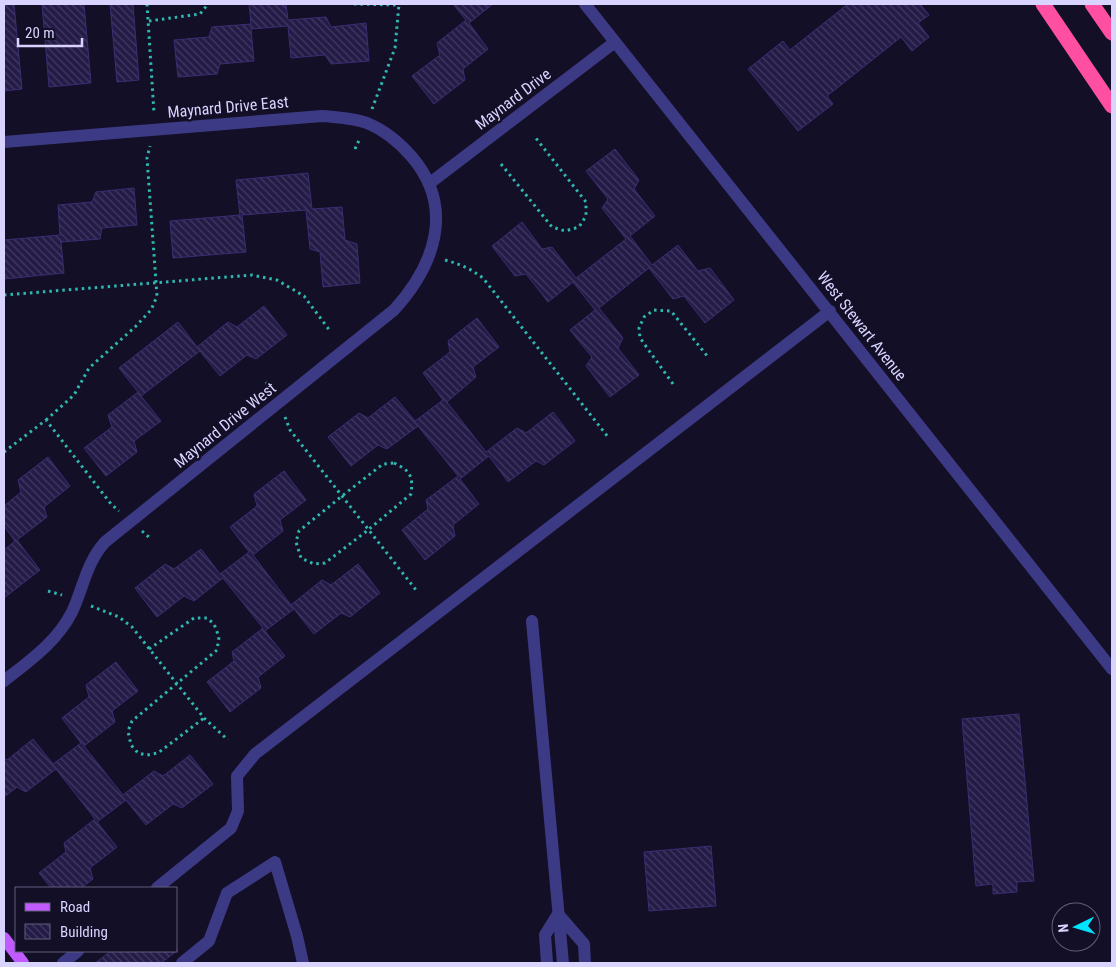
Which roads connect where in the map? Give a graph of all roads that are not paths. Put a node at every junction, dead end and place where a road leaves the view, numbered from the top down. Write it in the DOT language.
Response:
graph roads {
  1 [pos="585,4"];
  2 [pos="1043,4"];
  3 [pos="1092,4"];
  4 [pos="1112,33"];
  5 [pos="615,42"];
  6 [pos="1112,106"];
  7 [pos="4,142"];
  8 [pos="430,183"];
  9 [pos="830,311"];
  10 [pos="532,621"];
  11 [pos="1112,669"];
  12 [pos="4,681"];
  13 [pos="157,887"];
  14 [pos="558,914"];
  15 [pos="4,938"];
  16 [pos="77,952"];
  17 [pos="23,963"];
  18 [pos="63,963"];
  19 [pos="182,963"];
  20 [pos="303,963"];
  21 [pos="547,963"];
  22 [pos="563,963"];
  23 [pos="585,963"];
  1 -- 5 [label="street, West Stewart Avenue"];
  2 -- 6 [label="highway"];
  3 -- 4 [label="highway"];
  5 -- 8 [label="street, Maynard Drive"];
  5 -- 9 [label="street, West Stewart Avenue"];
  7 -- 8 [label="street, Maynard Drive East"];
  8 -- 12 [label="street, Maynard Drive West"];
  9 -- 11 [label="street, West Stewart Avenue"];
  9 -- 13 [label="street"];
  10 -- 14 [label="street"];
  14 -- 21 [label="street"];
  14 -- 22 [label="street"];
  14 -- 23 [label="street"];
  15 -- 17 [label="main road"];
  16 -- 18 [label="street"];
  19 -- 20 [label="street"];
}
